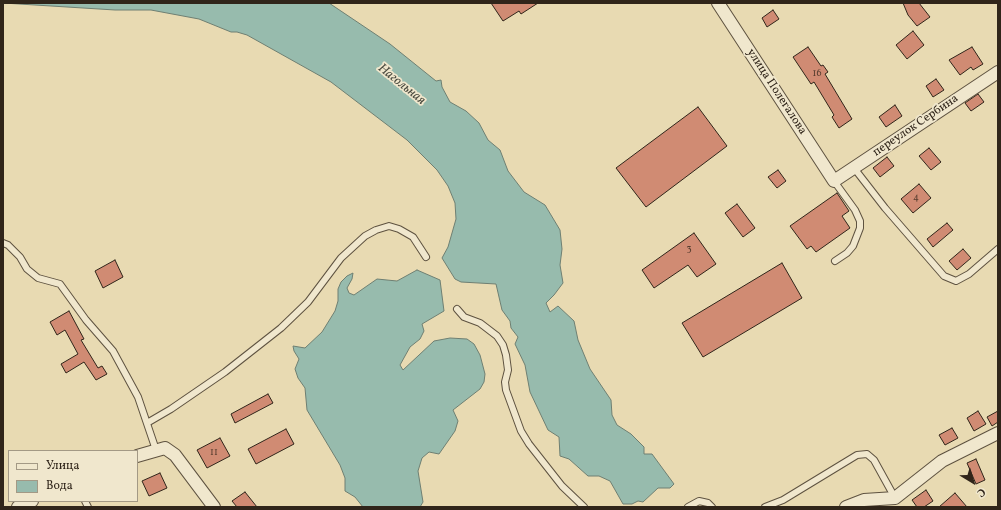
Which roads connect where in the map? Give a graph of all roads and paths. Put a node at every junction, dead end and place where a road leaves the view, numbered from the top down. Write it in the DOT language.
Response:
graph roads {
  1 [pos="718,3"];
  2 [pos="998,72"];
  3 [pos="854,168"];
  4 [pos="834,181"];
  5 [pos="3,243"];
  6 [pos="998,249"];
  7 [pos="426,257"];
  8 [pos="835,261"];
  9 [pos="457,309"];
  10 [pos="147,423"];
  11 [pos="998,433"];
  12 [pos="156,450"];
  13 [pos="138,456"];
  14 [pos="30,502"];
  15 [pos="899,503"];
  16 [pos="18,507"];
  17 [pos="214,507"];
  18 [pos="584,507"];
  19 [pos="688,507"];
  20 [pos="712,507"];
  21 [pos="765,507"];
  22 [pos="846,507"];
  1 -- 4 [label="street, улица Полегалова"];
  2 -- 3 [label="street, переулок Сербина"];
  3 -- 4 [label="street, переулок Сербина"];
  3 -- 6 [label="lane"];
  4 -- 8 [label="lane"];
  5 -- 10 [label="lane"];
  7 -- 10 [label="lane"];
  9 -- 18 [label="lane"];
  10 -- 12 [label="lane"];
  11 -- 15 [label="street"];
  12 -- 13 [label="street"];
  12 -- 17 [label="street"];
  14 -- 16 [label="street"];
  15 -- 21 [label="lane"];
  15 -- 22 [label="street"];
  19 -- 20 [label="lane"];
}
